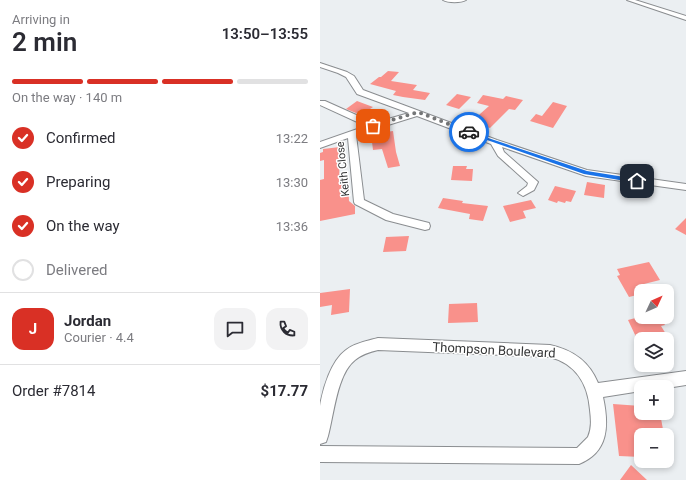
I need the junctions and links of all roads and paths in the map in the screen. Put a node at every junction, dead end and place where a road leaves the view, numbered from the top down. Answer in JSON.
{"nodes":[{"id":1,"x":446,"y":0,"type":"edge"},
{"id":2,"x":463,"y":0,"type":"edge"},
{"id":3,"x":630,"y":0,"type":"edge"},
{"id":4,"x":686,"y":18,"type":"edge"},
{"id":5,"x":320,"y":65,"type":"edge"},
{"id":6,"x":322,"y":103,"type":"dead end"},
{"id":7,"x":418,"y":112,"type":"junction"},
{"id":8,"x":373,"y":126,"type":"junction"},
{"id":9,"x":352,"y":134,"type":"junction"},
{"id":10,"x":494,"y":142,"type":"junction"},
{"id":11,"x":320,"y":145,"type":"edge"},
{"id":12,"x":686,"y":188,"type":"edge"},
{"id":13,"x":523,"y":193,"type":"dead end"},
{"id":14,"x":425,"y":226,"type":"dead end"},
{"id":15,"x":686,"y":378,"type":"edge"},
{"id":16,"x":594,"y":391,"type":"junction"},
{"id":17,"x":320,"y":436,"type":"edge"},
{"id":18,"x":320,"y":454,"type":"edge"}],
"edges":[{"from":1,"to":2,"type":"street"},
{"from":3,"to":4,"type":"street"},
{"from":5,"to":7,"type":"street"},
{"from":6,"to":8,"type":"street"},
{"from":7,"to":8,"type":"street"},
{"from":7,"to":10,"type":"street"},
{"from":8,"to":9,"type":"street"},
{"from":9,"to":11,"type":"street"},
{"from":9,"to":14,"type":"street","name":"Keith Close"},
{"from":10,"to":12,"type":"street"},
{"from":10,"to":13,"type":"street"},
{"from":15,"to":16,"type":"street"},
{"from":16,"to":17,"type":"street","name":"Thompson Boulevard"},
{"from":16,"to":18,"type":"street","name":"Thompson Boulevard"}]}
